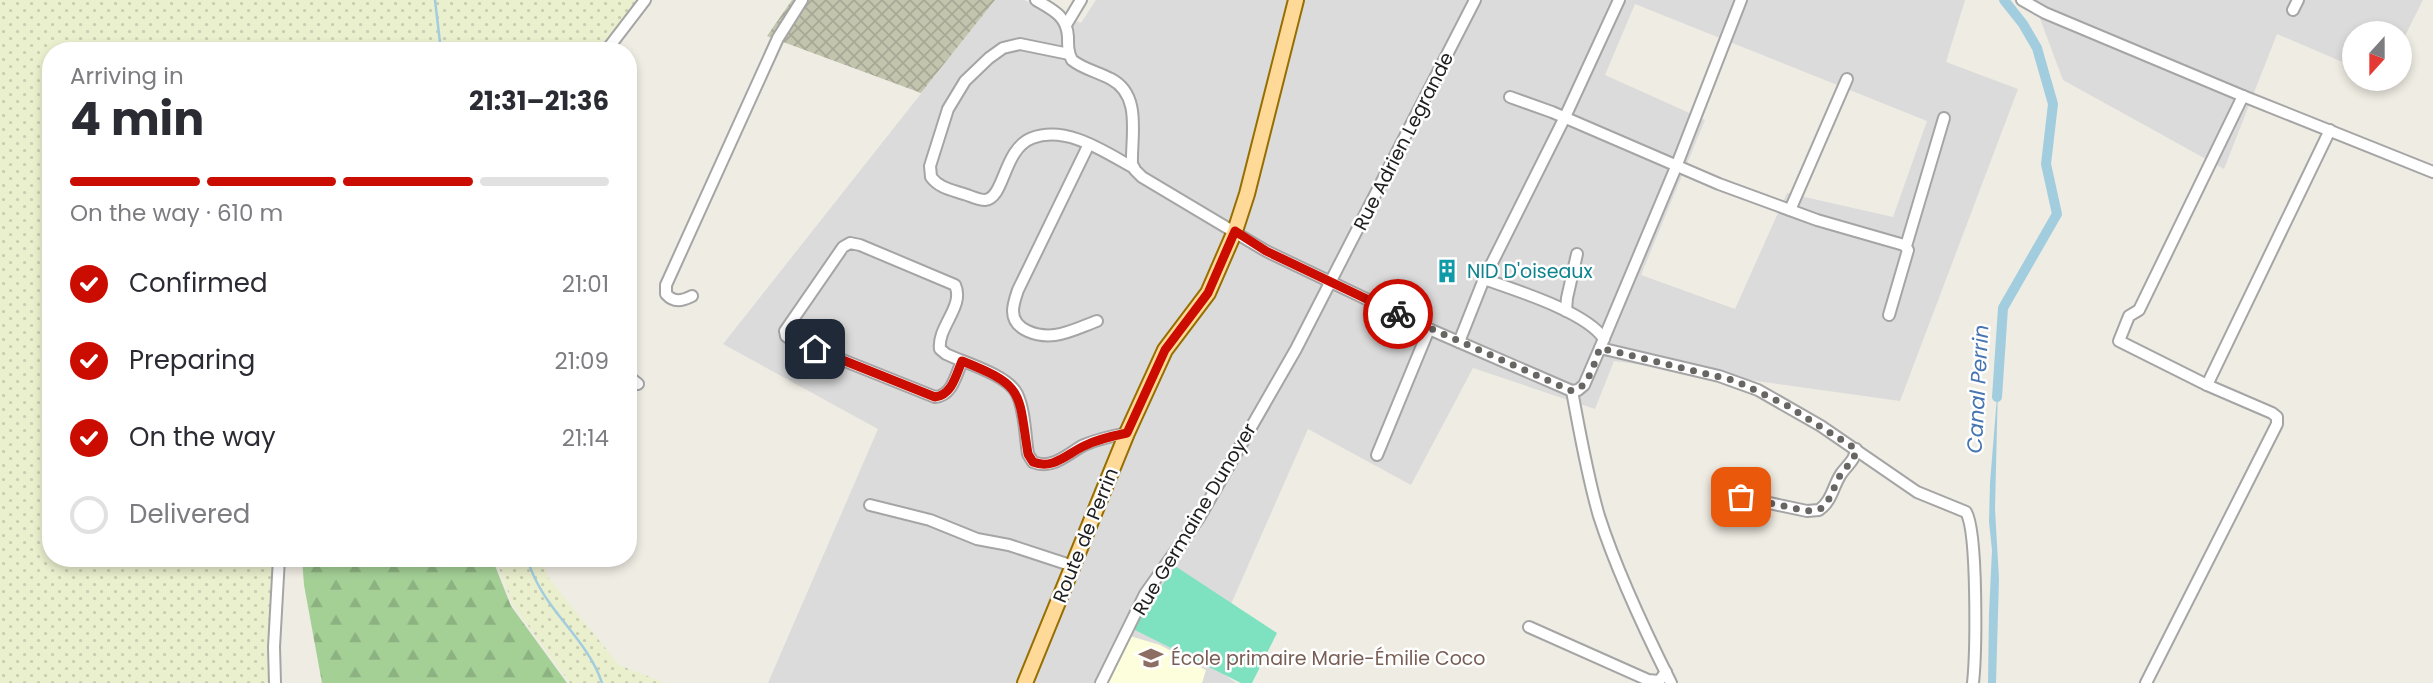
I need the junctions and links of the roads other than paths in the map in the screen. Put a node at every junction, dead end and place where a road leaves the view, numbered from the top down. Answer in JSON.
{"nodes":[{"id":1,"x":645,"y":0,"type":"edge"},
{"id":2,"x":802,"y":0,"type":"edge"},
{"id":3,"x":1036,"y":0,"type":"edge"},
{"id":4,"x":1081,"y":0,"type":"edge"},
{"id":5,"x":1296,"y":0,"type":"edge"},
{"id":6,"x":1475,"y":0,"type":"edge"},
{"id":7,"x":1619,"y":0,"type":"edge"},
{"id":8,"x":1741,"y":0,"type":"edge"},
{"id":9,"x":2022,"y":0,"type":"edge"},
{"id":10,"x":1066,"y":25,"type":"junction"},
{"id":11,"x":613,"y":42,"type":"edge"},
{"id":12,"x":1069,"y":54,"type":"junction"},
{"id":13,"x":1847,"y":79,"type":"dead end"},
{"id":14,"x":2243,"y":96,"type":"junction"},
{"id":15,"x":1510,"y":97,"type":"dead end"},
{"id":16,"x":1565,"y":117,"type":"junction"},
{"id":17,"x":1944,"y":118,"type":"dead end"},
{"id":18,"x":2330,"y":130,"type":"junction"},
{"id":19,"x":1089,"y":144,"type":"junction"},
{"id":20,"x":1676,"y":167,"type":"junction"},
{"id":21,"x":1134,"y":168,"type":"junction"},
{"id":22,"x":2433,"y":172,"type":"edge"},
{"id":23,"x":1790,"y":210,"type":"junction"},
{"id":24,"x":1235,"y":231,"type":"junction"},
{"id":25,"x":1906,"y":246,"type":"junction"},
{"id":26,"x":1577,"y":254,"type":"dead end"},
{"id":27,"x":1484,"y":279,"type":"junction"},
{"id":28,"x":1330,"y":282,"type":"junction"},
{"id":29,"x":692,"y":296,"type":"dead end"},
{"id":30,"x":1566,"y":311,"type":"junction"},
{"id":31,"x":1889,"y":315,"type":"dead end"},
{"id":32,"x":1097,"y":321,"type":"dead end"},
{"id":33,"x":1429,"y":329,"type":"junction"},
{"id":34,"x":1458,"y":342,"type":"junction"},
{"id":35,"x":1602,"y":343,"type":"junction"},
{"id":36,"x":962,"y":361,"type":"junction"},
{"id":37,"x":2207,"y":385,"type":"junction"},
{"id":38,"x":1572,"y":391,"type":"junction"},
{"id":39,"x":1127,"y":433,"type":"junction"},
{"id":40,"x":1856,"y":449,"type":"junction"},
{"id":41,"x":1377,"y":455,"type":"dead end"},
{"id":42,"x":1741,"y":497,"type":"dead end"},
{"id":43,"x":870,"y":505,"type":"dead end"},
{"id":44,"x":1073,"y":566,"type":"junction"},
{"id":45,"x":278,"y":567,"type":"edge"},
{"id":46,"x":1529,"y":627,"type":"dead end"},
{"id":47,"x":1669,"y":678,"type":"edge"},
{"id":48,"x":275,"y":683,"type":"edge"},
{"id":49,"x":1026,"y":683,"type":"edge"},
{"id":50,"x":1101,"y":683,"type":"edge"},
{"id":51,"x":1973,"y":683,"type":"edge"},
{"id":52,"x":2146,"y":683,"type":"edge"}],
"edges":[{"from":1,"to":11,"type":"street"},
{"from":2,"to":29,"type":"street"},
{"from":3,"to":10,"type":"street"},
{"from":4,"to":10,"type":"street"},
{"from":5,"to":24,"type":"main road","name":"Route de Perrin"},
{"from":6,"to":28,"type":"street","name":"Rue Adrien Legrande"},
{"from":7,"to":16,"type":"street"},
{"from":8,"to":20,"type":"street"},
{"from":9,"to":14,"type":"street"},
{"from":10,"to":12,"type":"street"},
{"from":12,"to":19,"type":"street"},
{"from":12,"to":21,"type":"street"},
{"from":13,"to":23,"type":"street"},
{"from":14,"to":18,"type":"street"},
{"from":14,"to":37,"type":"street"},
{"from":15,"to":16,"type":"street"},
{"from":16,"to":20,"type":"street"},
{"from":16,"to":27,"type":"street"},
{"from":17,"to":25,"type":"street"},
{"from":18,"to":22,"type":"street"},
{"from":18,"to":37,"type":"street"},
{"from":19,"to":21,"type":"street"},
{"from":19,"to":32,"type":"street"},
{"from":20,"to":23,"type":"street"},
{"from":20,"to":35,"type":"street"},
{"from":21,"to":24,"type":"street"},
{"from":23,"to":25,"type":"street"},
{"from":24,"to":28,"type":"street"},
{"from":24,"to":39,"type":"main road","name":"Route de Perrin"},
{"from":25,"to":31,"type":"street"},
{"from":26,"to":30,"type":"street"},
{"from":27,"to":30,"type":"street"},
{"from":27,"to":34,"type":"street"},
{"from":28,"to":33,"type":"street"},
{"from":28,"to":50,"type":"street","name":"Rue Germaine Dunoyer"},
{"from":30,"to":35,"type":"street"},
{"from":33,"to":34,"type":"street"},
{"from":33,"to":41,"type":"street"},
{"from":34,"to":38,"type":"street"},
{"from":35,"to":38,"type":"street"},
{"from":35,"to":40,"type":"street"},
{"from":36,"to":36,"type":"street"},
{"from":36,"to":39,"type":"street"},
{"from":37,"to":52,"type":"street"},
{"from":38,"to":47,"type":"street"},
{"from":39,"to":44,"type":"main road","name":"Route de Perrin"},
{"from":40,"to":42,"type":"street"},
{"from":40,"to":51,"type":"street"},
{"from":43,"to":44,"type":"street"},
{"from":44,"to":49,"type":"main road","name":"Route de Perrin"},
{"from":45,"to":48,"type":"street"},
{"from":46,"to":47,"type":"street"}]}
